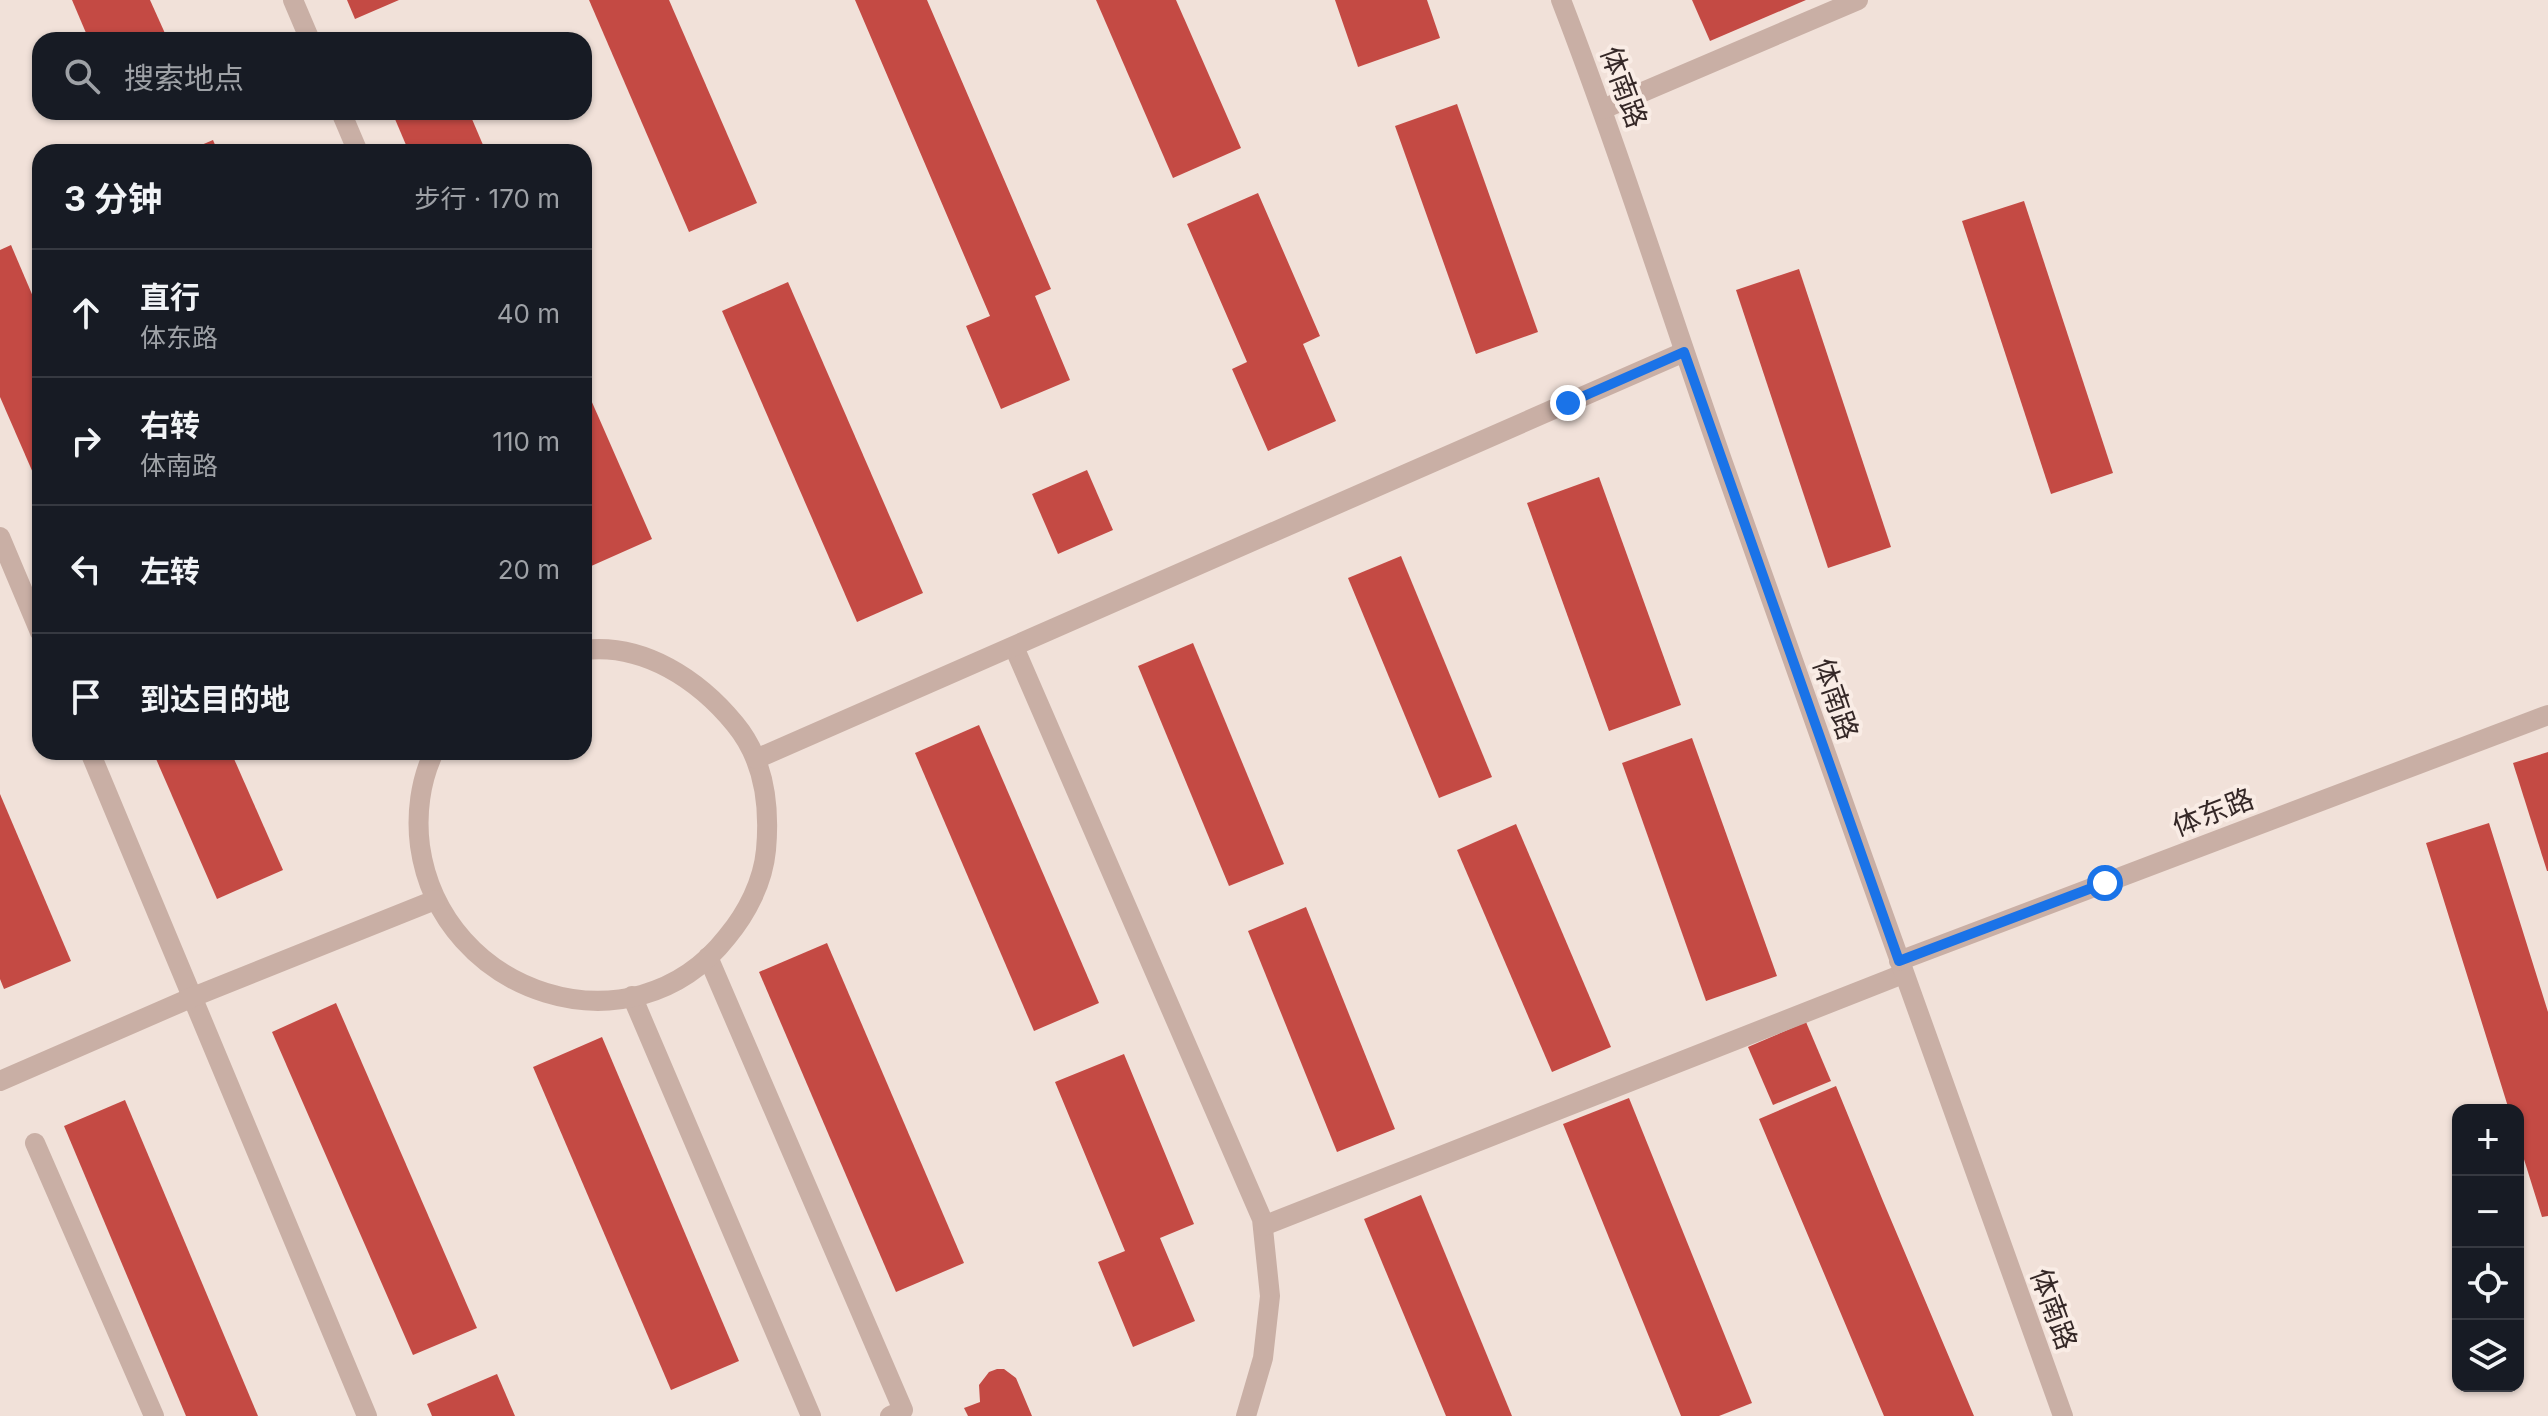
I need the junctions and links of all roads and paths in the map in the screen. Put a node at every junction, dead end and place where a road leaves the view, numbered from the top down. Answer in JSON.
{"nodes":[{"id":1,"x":293,"y":0,"type":"edge"},
{"id":2,"x":1561,"y":0,"type":"edge"},
{"id":3,"x":1858,"y":0,"type":"edge"},
{"id":4,"x":307,"y":32,"type":"edge"},
{"id":5,"x":1603,"y":109,"type":"junction"},
{"id":6,"x":344,"y":120,"type":"edge"},
{"id":7,"x":355,"y":144,"type":"edge"},
{"id":8,"x":1684,"y":352,"type":"junction"},
{"id":9,"x":0,"y":537,"type":"edge"},
{"id":10,"x":32,"y":613,"type":"edge"},
{"id":11,"x":1014,"y":647,"type":"junction"},
{"id":12,"x":592,"y":650,"type":"edge"},
{"id":13,"x":2548,"y":715,"type":"edge"},
{"id":14,"x":756,"y":759,"type":"junction"},
{"id":15,"x":93,"y":760,"type":"edge"},
{"id":16,"x":432,"y":760,"type":"edge"},
{"id":17,"x":435,"y":900,"type":"junction"},
{"id":18,"x":708,"y":957,"type":"junction"},
{"id":19,"x":1901,"y":967,"type":"junction"},
{"id":20,"x":632,"y":996,"type":"junction"},
{"id":21,"x":193,"y":997,"type":"junction"},
{"id":22,"x":0,"y":1081,"type":"edge"},
{"id":23,"x":35,"y":1143,"type":"dead end"},
{"id":24,"x":1263,"y":1226,"type":"junction"},
{"id":25,"x":154,"y":1416,"type":"edge"},
{"id":26,"x":367,"y":1416,"type":"edge"},
{"id":27,"x":811,"y":1416,"type":"edge"},
{"id":28,"x":890,"y":1416,"type":"edge"},
{"id":29,"x":1246,"y":1416,"type":"edge"},
{"id":30,"x":2063,"y":1416,"type":"edge"}],
"edges":[{"from":1,"to":4,"type":"street"},
{"from":2,"to":5,"type":"street","name":"体南路"},
{"from":3,"to":5,"type":"street"},
{"from":5,"to":8,"type":"street","name":"体南路"},
{"from":6,"to":7,"type":"street"},
{"from":8,"to":11,"type":"street"},
{"from":8,"to":19,"type":"street","name":"体南路"},
{"from":9,"to":10,"type":"street"},
{"from":11,"to":14,"type":"street"},
{"from":11,"to":24,"type":"street"},
{"from":12,"to":14,"type":"street"},
{"from":13,"to":19,"type":"street","name":"体东路"},
{"from":14,"to":18,"type":"street"},
{"from":15,"to":21,"type":"street"},
{"from":16,"to":17,"type":"street"},
{"from":17,"to":20,"type":"street"},
{"from":17,"to":21,"type":"street"},
{"from":18,"to":20,"type":"street"},
{"from":18,"to":28,"type":"street"},
{"from":19,"to":24,"type":"street","name":"体东路"},
{"from":19,"to":30,"type":"street","name":"体南路"},
{"from":20,"to":27,"type":"street"},
{"from":21,"to":22,"type":"street"},
{"from":21,"to":26,"type":"street"},
{"from":23,"to":25,"type":"street"},
{"from":24,"to":29,"type":"street"}]}
